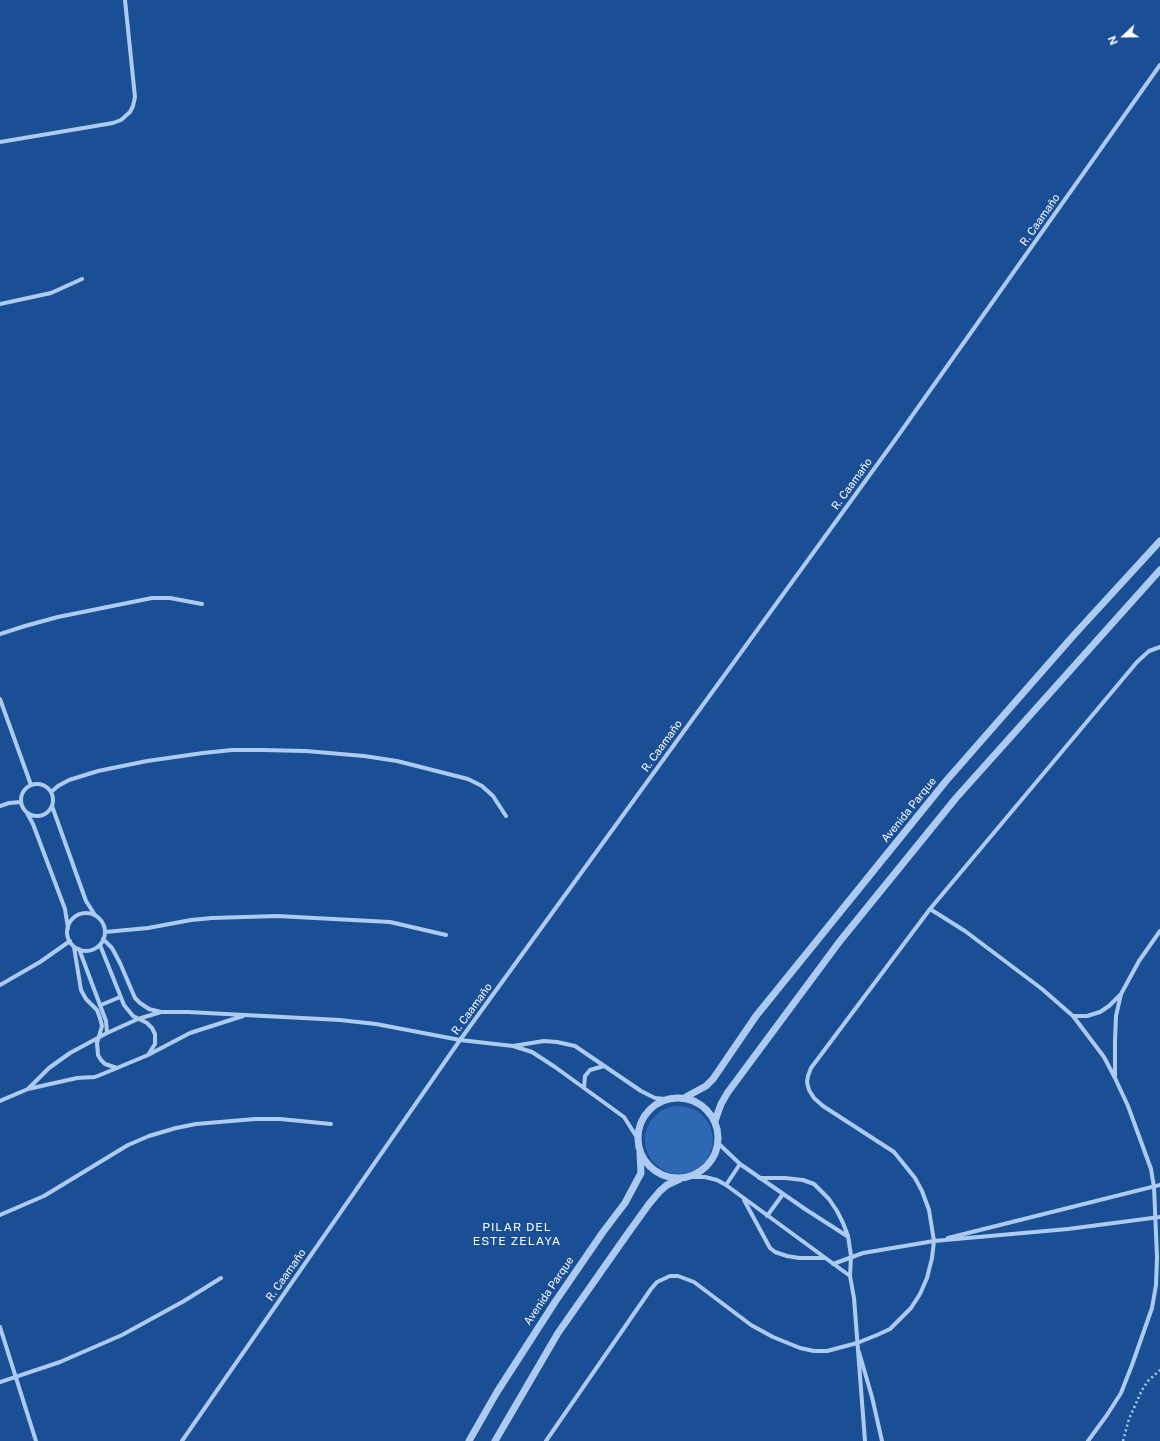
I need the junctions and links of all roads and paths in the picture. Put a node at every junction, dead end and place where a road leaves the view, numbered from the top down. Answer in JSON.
{"nodes":[{"id":1,"x":126,"y":0,"type":"edge"},
{"id":2,"x":1160,"y":64,"type":"edge"},
{"id":3,"x":0,"y":142,"type":"edge"},
{"id":4,"x":82,"y":279,"type":"dead end"},
{"id":5,"x":0,"y":304,"type":"edge"},
{"id":6,"x":1160,"y":541,"type":"edge"},
{"id":7,"x":1160,"y":570,"type":"edge"},
{"id":8,"x":202,"y":604,"type":"dead end"},
{"id":9,"x":0,"y":634,"type":"edge"},
{"id":10,"x":1160,"y":647,"type":"edge"},
{"id":11,"x":0,"y":699,"type":"edge"},
{"id":12,"x":32,"y":785,"type":"junction"},
{"id":13,"x":51,"y":792,"type":"junction"},
{"id":14,"x":21,"y":802,"type":"junction"},
{"id":15,"x":0,"y":806,"type":"edge"},
{"id":16,"x":52,"y":806,"type":"junction"},
{"id":17,"x":27,"y":813,"type":"junction"},
{"id":18,"x":506,"y":816,"type":"dead end"},
{"id":19,"x":930,"y":909,"type":"junction"},
{"id":20,"x":95,"y":915,"type":"junction"},
{"id":21,"x":68,"y":928,"type":"junction"},
{"id":22,"x":1160,"y":931,"type":"edge"},
{"id":23,"x":105,"y":932,"type":"junction"},
{"id":24,"x":446,"y":935,"type":"dead end"},
{"id":25,"x":103,"y":939,"type":"junction"},
{"id":26,"x":70,"y":941,"type":"junction"},
{"id":27,"x":100,"y":945,"type":"junction"},
{"id":28,"x":74,"y":946,"type":"junction"},
{"id":29,"x":79,"y":949,"type":"junction"},
{"id":30,"x":0,"y":985,"type":"edge"},
{"id":31,"x":1121,"y":994,"type":"junction"},
{"id":32,"x":120,"y":997,"type":"junction"},
{"id":33,"x":100,"y":1005,"type":"junction"},
{"id":34,"x":161,"y":1012,"type":"junction"},
{"id":35,"x":246,"y":1015,"type":"junction"},
{"id":36,"x":1073,"y":1016,"type":"junction"},
{"id":37,"x":138,"y":1020,"type":"junction"},
{"id":38,"x":107,"y":1033,"type":"junction"},
{"id":39,"x":99,"y":1037,"type":"junction"},
{"id":40,"x":460,"y":1040,"type":"junction"},
{"id":41,"x":513,"y":1046,"type":"junction"},
{"id":42,"x":148,"y":1055,"type":"junction"},
{"id":43,"x":604,"y":1066,"type":"junction"},
{"id":44,"x":118,"y":1068,"type":"junction"},
{"id":45,"x":1116,"y":1078,"type":"junction"},
{"id":46,"x":584,"y":1088,"type":"junction"},
{"id":47,"x":28,"y":1089,"type":"junction"},
{"id":48,"x":684,"y":1098,"type":"junction"},
{"id":49,"x":666,"y":1099,"type":"junction"},
{"id":50,"x":0,"y":1101,"type":"edge"},
{"id":51,"x":715,"y":1121,"type":"junction"},
{"id":52,"x":331,"y":1124,"type":"dead end"},
{"id":53,"x":638,"y":1139,"type":"junction"},
{"id":54,"x":718,"y":1144,"type":"junction"},
{"id":55,"x":640,"y":1153,"type":"junction"},
{"id":56,"x":740,"y":1164,"type":"junction"},
{"id":57,"x":691,"y":1177,"type":"junction"},
{"id":58,"x":759,"y":1178,"type":"junction"},
{"id":59,"x":680,"y":1179,"type":"junction"},
{"id":60,"x":726,"y":1185,"type":"junction"},
{"id":61,"x":1160,"y":1185,"type":"edge"},
{"id":62,"x":1154,"y":1187,"type":"junction"},
{"id":63,"x":783,"y":1194,"type":"junction"},
{"id":64,"x":744,"y":1198,"type":"junction"},
{"id":65,"x":0,"y":1215,"type":"edge"},
{"id":66,"x":767,"y":1216,"type":"junction"},
{"id":67,"x":1158,"y":1218,"type":"edge"},
{"id":68,"x":848,"y":1236,"type":"junction"},
{"id":69,"x":934,"y":1241,"type":"junction"},
{"id":70,"x":851,"y":1256,"type":"junction"},
{"id":71,"x":824,"y":1258,"type":"junction"},
{"id":72,"x":833,"y":1264,"type":"junction"},
{"id":73,"x":850,"y":1276,"type":"junction"},
{"id":74,"x":221,"y":1278,"type":"dead end"},
{"id":75,"x":0,"y":1327,"type":"edge"},
{"id":76,"x":857,"y":1343,"type":"junction"},
{"id":77,"x":1160,"y":1370,"type":"edge"},
{"id":78,"x":16,"y":1377,"type":"junction"},
{"id":79,"x":0,"y":1382,"type":"edge"},
{"id":80,"x":36,"y":1441,"type":"edge"},
{"id":81,"x":182,"y":1441,"type":"edge"},
{"id":82,"x":469,"y":1441,"type":"edge"},
{"id":83,"x":495,"y":1441,"type":"edge"},
{"id":84,"x":546,"y":1441,"type":"edge"},
{"id":85,"x":865,"y":1441,"type":"edge"},
{"id":86,"x":882,"y":1441,"type":"edge"},
{"id":87,"x":1088,"y":1441,"type":"edge"},
{"id":88,"x":1123,"y":1441,"type":"edge"}],
"edges":[{"from":1,"to":3,"type":"street"},
{"from":2,"to":40,"type":"street","name":"R. Caamaño"},
{"from":4,"to":5,"type":"street"},
{"from":6,"to":48,"type":"street","name":"Avenida Parque"},
{"from":7,"to":51,"type":"street"},
{"from":8,"to":9,"type":"street"},
{"from":10,"to":19,"type":"street"},
{"from":11,"to":12,"type":"street"},
{"from":12,"to":13,"type":"street"},
{"from":12,"to":14,"type":"street"},
{"from":13,"to":16,"type":"street"},
{"from":13,"to":18,"type":"street"},
{"from":14,"to":15,"type":"street"},
{"from":14,"to":17,"type":"street"},
{"from":16,"to":17,"type":"street"},
{"from":16,"to":20,"type":"street"},
{"from":17,"to":21,"type":"street"},
{"from":19,"to":36,"type":"street"},
{"from":19,"to":69,"type":"street"},
{"from":20,"to":21,"type":"street"},
{"from":20,"to":23,"type":"street"},
{"from":21,"to":26,"type":"street"},
{"from":22,"to":31,"type":"street"},
{"from":23,"to":24,"type":"street"},
{"from":23,"to":25,"type":"street"},
{"from":25,"to":27,"type":"street"},
{"from":25,"to":34,"type":"street"},
{"from":26,"to":28,"type":"street"},
{"from":26,"to":30,"type":"street"},
{"from":27,"to":29,"type":"street"},
{"from":27,"to":32,"type":"street"},
{"from":28,"to":29,"type":"street"},
{"from":28,"to":39,"type":"street"},
{"from":29,"to":33,"type":"street"},
{"from":31,"to":36,"type":"street"},
{"from":31,"to":45,"type":"street"},
{"from":32,"to":33,"type":"street"},
{"from":32,"to":37,"type":"street"},
{"from":33,"to":38,"type":"street"},
{"from":34,"to":35,"type":"street"},
{"from":34,"to":37,"type":"street"},
{"from":35,"to":40,"type":"street"},
{"from":35,"to":42,"type":"street"},
{"from":36,"to":45,"type":"street"},
{"from":37,"to":38,"type":"street"},
{"from":37,"to":42,"type":"street"},
{"from":38,"to":39,"type":"street"},
{"from":39,"to":44,"type":"street"},
{"from":39,"to":47,"type":"street"},
{"from":40,"to":41,"type":"street"},
{"from":40,"to":81,"type":"street","name":"R. Caamaño"},
{"from":41,"to":43,"type":"street"},
{"from":41,"to":46,"type":"street"},
{"from":42,"to":44,"type":"street"},
{"from":43,"to":46,"type":"street"},
{"from":43,"to":49,"type":"street"},
{"from":44,"to":47,"type":"street"},
{"from":45,"to":62,"type":"street"},
{"from":46,"to":53,"type":"street"},
{"from":47,"to":50,"type":"street"},
{"from":48,"to":49,"type":"street"},
{"from":48,"to":51,"type":"street"},
{"from":49,"to":53,"type":"street"},
{"from":51,"to":54,"type":"street"},
{"from":52,"to":65,"type":"street"},
{"from":53,"to":55,"type":"street"},
{"from":54,"to":56,"type":"street"},
{"from":54,"to":57,"type":"street"},
{"from":55,"to":59,"type":"street"},
{"from":55,"to":82,"type":"street","name":"Avenida Parque"},
{"from":56,"to":58,"type":"street"},
{"from":56,"to":60,"type":"street"},
{"from":57,"to":59,"type":"street"},
{"from":57,"to":60,"type":"street"},
{"from":58,"to":63,"type":"street"},
{"from":58,"to":68,"type":"street"},
{"from":59,"to":83,"type":"street"},
{"from":60,"to":64,"type":"street"},
{"from":61,"to":62,"type":"street"},
{"from":62,"to":67,"type":"street"},
{"from":62,"to":69,"type":"street"},
{"from":63,"to":66,"type":"street"},
{"from":63,"to":68,"type":"street"},
{"from":64,"to":66,"type":"street"},
{"from":64,"to":71,"type":"street"},
{"from":66,"to":71,"type":"street"},
{"from":67,"to":69,"type":"street"},
{"from":67,"to":87,"type":"street"},
{"from":68,"to":70,"type":"street"},
{"from":69,"to":70,"type":"street"},
{"from":69,"to":76,"type":"street"},
{"from":70,"to":72,"type":"street"},
{"from":70,"to":73,"type":"street"},
{"from":71,"to":72,"type":"street"},
{"from":72,"to":73,"type":"street"},
{"from":73,"to":76,"type":"street"},
{"from":74,"to":78,"type":"street"},
{"from":75,"to":78,"type":"street"},
{"from":76,"to":84,"type":"street"},
{"from":76,"to":85,"type":"street"},
{"from":76,"to":86,"type":"street"},
{"from":77,"to":88,"type":"path"},
{"from":78,"to":79,"type":"street"},
{"from":78,"to":80,"type":"street"}]}
